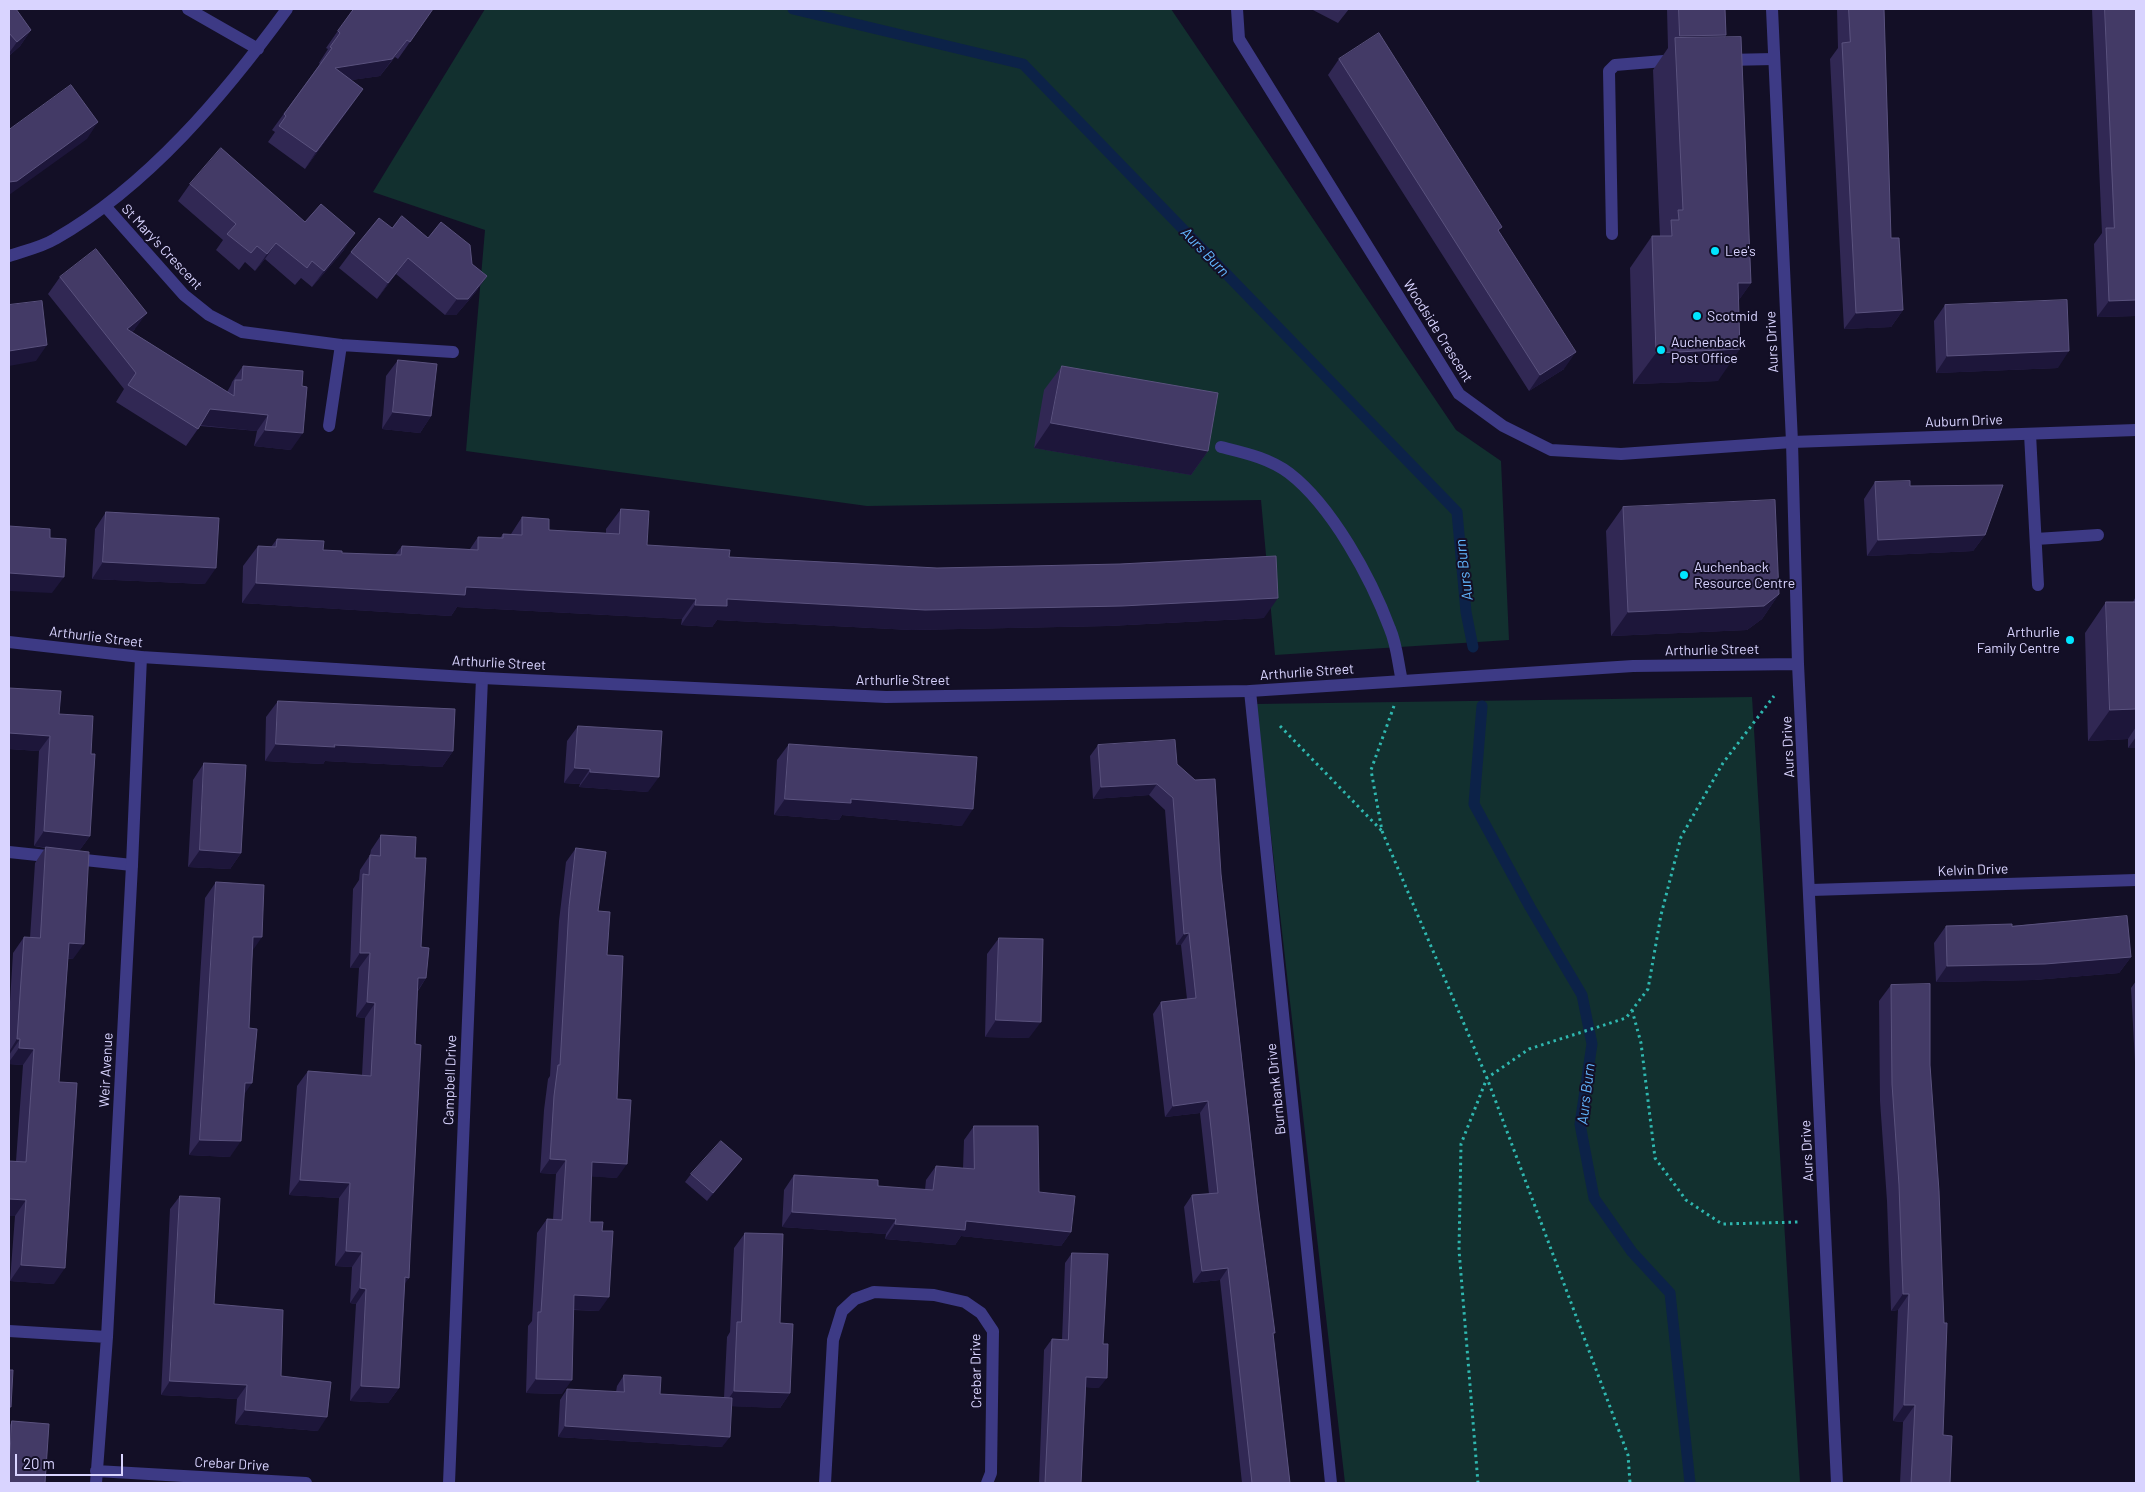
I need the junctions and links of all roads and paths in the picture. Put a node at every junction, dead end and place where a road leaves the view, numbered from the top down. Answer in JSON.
{"nodes":[{"id":1,"x":188,"y":9,"type":"edge"},
{"id":2,"x":287,"y":9,"type":"edge"},
{"id":3,"x":1237,"y":9,"type":"edge"},
{"id":4,"x":1772,"y":9,"type":"edge"},
{"id":5,"x":258,"y":49,"type":"junction"},
{"id":6,"x":1774,"y":59,"type":"junction"},
{"id":7,"x":1689,"y":60,"type":"edge"},
{"id":8,"x":1708,"y":60,"type":"edge"},
{"id":9,"x":104,"y":206,"type":"junction"},
{"id":10,"x":1612,"y":234,"type":"dead end"},
{"id":11,"x":9,"y":256,"type":"edge"},
{"id":12,"x":341,"y":345,"type":"junction"},
{"id":13,"x":453,"y":352,"type":"dead end"},
{"id":14,"x":329,"y":426,"type":"dead end"},
{"id":15,"x":2136,"y":430,"type":"edge"},
{"id":16,"x":2030,"y":434,"type":"junction"},
{"id":17,"x":1792,"y":442,"type":"junction"},
{"id":18,"x":1221,"y":447,"type":"dead end"},
{"id":19,"x":2098,"y":535,"type":"dead end"},
{"id":20,"x":2036,"y":539,"type":"junction"},
{"id":21,"x":2038,"y":585,"type":"dead end"},
{"id":22,"x":9,"y":642,"type":"edge"},
{"id":23,"x":141,"y":657,"type":"junction"},
{"id":24,"x":1798,"y":664,"type":"junction"},
{"id":25,"x":482,"y":678,"type":"junction"},
{"id":26,"x":1402,"y":681,"type":"junction"},
{"id":27,"x":1250,"y":691,"type":"junction"},
{"id":28,"x":1382,"y":831,"type":"junction"},
{"id":29,"x":9,"y":852,"type":"edge"},
{"id":30,"x":132,"y":865,"type":"junction"},
{"id":31,"x":2136,"y":880,"type":"edge"},
{"id":32,"x":1810,"y":890,"type":"junction"},
{"id":33,"x":1632,"y":1010,"type":"junction"},
{"id":34,"x":1487,"y":1078,"type":"junction"},
{"id":35,"x":1825,"y":1221,"type":"junction"},
{"id":36,"x":9,"y":1331,"type":"edge"},
{"id":37,"x":107,"y":1337,"type":"junction"},
{"id":38,"x":96,"y":1477,"type":"edge"},
{"id":39,"x":306,"y":1483,"type":"edge"},
{"id":40,"x":449,"y":1483,"type":"edge"},
{"id":41,"x":825,"y":1483,"type":"edge"},
{"id":42,"x":987,"y":1483,"type":"edge"},
{"id":43,"x":1331,"y":1483,"type":"edge"},
{"id":44,"x":1478,"y":1483,"type":"edge"},
{"id":45,"x":1630,"y":1483,"type":"edge"},
{"id":46,"x":1836,"y":1483,"type":"edge"}],
"edges":[{"from":1,"to":5,"type":"street"},
{"from":2,"to":5,"type":"street","name":"St Mary's Crescent"},
{"from":3,"to":17,"type":"street","name":"Woodside Crescent"},
{"from":4,"to":6,"type":"street","name":"Aurs Drive"},
{"from":5,"to":9,"type":"street","name":"St Mary's Crescent"},
{"from":6,"to":8,"type":"street"},
{"from":6,"to":17,"type":"street","name":"Aurs Drive"},
{"from":7,"to":10,"type":"street"},
{"from":9,"to":11,"type":"street","name":"St Mary's Crescent"},
{"from":9,"to":12,"type":"street","name":"St Mary's Crescent"},
{"from":12,"to":13,"type":"street","name":"St Mary's Crescent"},
{"from":12,"to":14,"type":"street"},
{"from":15,"to":16,"type":"street","name":"Auburn Drive"},
{"from":16,"to":17,"type":"street","name":"Auburn Drive"},
{"from":16,"to":20,"type":"street"},
{"from":17,"to":24,"type":"street","name":"Aurs Drive"},
{"from":18,"to":26,"type":"street"},
{"from":19,"to":20,"type":"street"},
{"from":20,"to":21,"type":"street"},
{"from":22,"to":23,"type":"street","name":"Arthurlie Street"},
{"from":23,"to":25,"type":"street","name":"Arthurlie Street"},
{"from":23,"to":30,"type":"street","name":"Weir Avenue"},
{"from":24,"to":26,"type":"street","name":"Arthurlie Street"},
{"from":24,"to":32,"type":"street","name":"Aurs Drive"},
{"from":24,"to":33,"type":"path"},
{"from":25,"to":27,"type":"street","name":"Arthurlie Street"},
{"from":25,"to":40,"type":"street","name":"Campbell Drive"},
{"from":26,"to":27,"type":"street","name":"Arthurlie Street"},
{"from":26,"to":28,"type":"path"},
{"from":27,"to":28,"type":"path"},
{"from":27,"to":43,"type":"street","name":"Burnbank Drive"},
{"from":28,"to":34,"type":"path"},
{"from":29,"to":30,"type":"street"},
{"from":30,"to":37,"type":"street","name":"Weir Avenue"},
{"from":31,"to":32,"type":"street","name":"Kelvin Drive"},
{"from":32,"to":35,"type":"street","name":"Aurs Drive"},
{"from":33,"to":34,"type":"path"},
{"from":33,"to":35,"type":"path"},
{"from":34,"to":44,"type":"path"},
{"from":34,"to":45,"type":"path"},
{"from":35,"to":46,"type":"street","name":"Aurs Drive"},
{"from":36,"to":37,"type":"street"},
{"from":37,"to":38,"type":"street","name":"Weir Avenue"},
{"from":38,"to":39,"type":"street","name":"Crebar Drive"},
{"from":41,"to":42,"type":"street","name":"Crebar Drive"}]}
